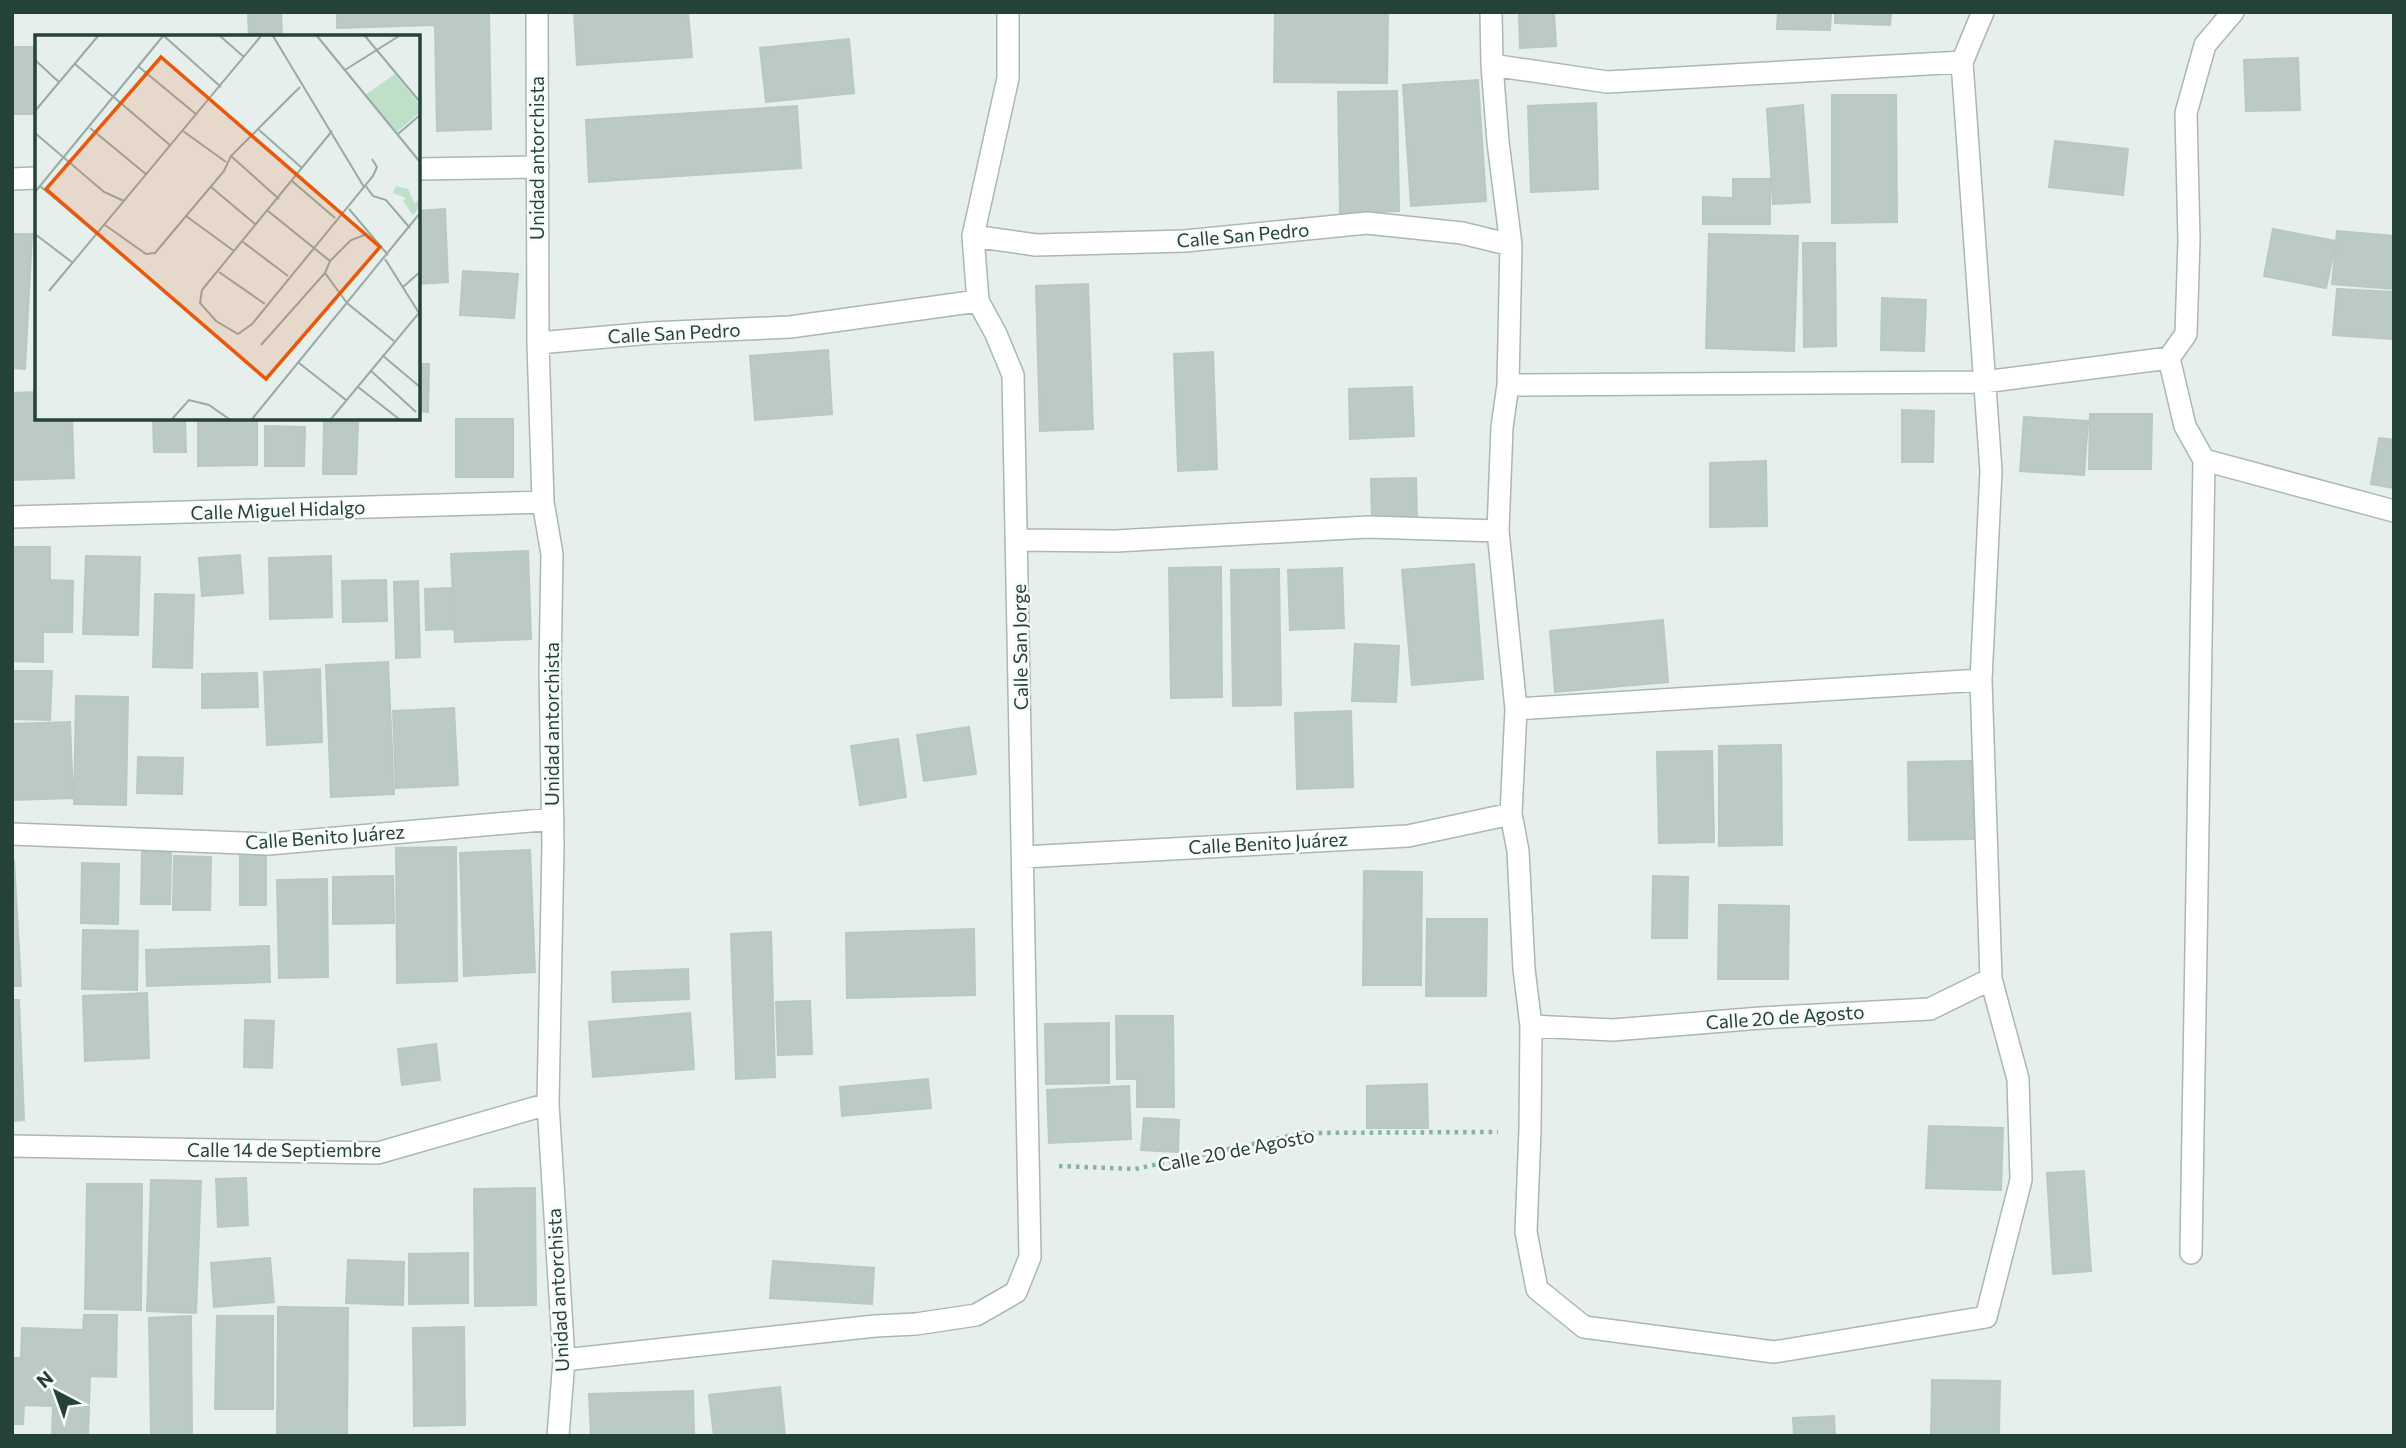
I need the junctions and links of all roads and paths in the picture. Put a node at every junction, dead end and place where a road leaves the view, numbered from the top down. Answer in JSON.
{"nodes":[{"id":1,"x":537,"y":12,"type":"edge"},
{"id":2,"x":1007,"y":12,"type":"edge"},
{"id":3,"x":1491,"y":12,"type":"edge"},
{"id":4,"x":1983,"y":12,"type":"edge"},
{"id":5,"x":2234,"y":12,"type":"edge"},
{"id":6,"x":1962,"y":62,"type":"junction"},
{"id":7,"x":1492,"y":65,"type":"junction"},
{"id":8,"x":538,"y":167,"type":"junction"},
{"id":9,"x":420,"y":169,"type":"edge"},
{"id":10,"x":35,"y":178,"type":"edge"},
{"id":11,"x":12,"y":179,"type":"edge"},
{"id":12,"x":974,"y":236,"type":"junction"},
{"id":13,"x":1511,"y":245,"type":"junction"},
{"id":14,"x":978,"y":301,"type":"junction"},
{"id":15,"x":538,"y":343,"type":"junction"},
{"id":16,"x":2169,"y":358,"type":"junction"},
{"id":17,"x":1983,"y":382,"type":"junction"},
{"id":18,"x":1508,"y":385,"type":"junction"},
{"id":19,"x":2204,"y":460,"type":"junction"},
{"id":20,"x":543,"y":502,"type":"junction"},
{"id":21,"x":2394,"y":511,"type":"edge"},
{"id":22,"x":12,"y":517,"type":"edge"},
{"id":23,"x":1497,"y":531,"type":"junction"},
{"id":24,"x":1018,"y":540,"type":"junction"},
{"id":25,"x":1982,"y":680,"type":"junction"},
{"id":26,"x":1516,"y":709,"type":"junction"},
{"id":27,"x":1511,"y":814,"type":"junction"},
{"id":28,"x":553,"y":819,"type":"junction"},
{"id":29,"x":12,"y":834,"type":"edge"},
{"id":30,"x":1024,"y":857,"type":"junction"},
{"id":31,"x":1991,"y":979,"type":"junction"},
{"id":32,"x":1531,"y":1026,"type":"junction"},
{"id":33,"x":548,"y":1104,"type":"junction"},
{"id":34,"x":1530,"y":1130,"type":"junction"},
{"id":35,"x":12,"y":1146,"type":"edge"},
{"id":36,"x":1026,"y":1165,"type":"junction"},
{"id":37,"x":2191,"y":1253,"type":"dead end"},
{"id":38,"x":564,"y":1360,"type":"junction"},
{"id":39,"x":558,"y":1436,"type":"edge"}],
"edges":[{"from":1,"to":8,"type":"street","name":"Unidad antorchista"},
{"from":2,"to":12,"type":"street","name":"Calle San Jorge"},
{"from":3,"to":7,"type":"street"},
{"from":4,"to":6,"type":"street"},
{"from":5,"to":16,"type":"street"},
{"from":6,"to":7,"type":"street"},
{"from":6,"to":17,"type":"street"},
{"from":7,"to":13,"type":"street"},
{"from":8,"to":9,"type":"street"},
{"from":8,"to":15,"type":"street","name":"Unidad antorchista"},
{"from":10,"to":11,"type":"street"},
{"from":12,"to":13,"type":"street","name":"Calle San Pedro"},
{"from":12,"to":14,"type":"street","name":"Calle San Jorge"},
{"from":13,"to":18,"type":"street"},
{"from":14,"to":15,"type":"street","name":"Calle San Pedro"},
{"from":14,"to":24,"type":"street","name":"Calle San Jorge"},
{"from":15,"to":20,"type":"street","name":"Unidad antorchista"},
{"from":16,"to":17,"type":"street"},
{"from":16,"to":19,"type":"street"},
{"from":17,"to":18,"type":"street"},
{"from":17,"to":25,"type":"street"},
{"from":18,"to":23,"type":"street"},
{"from":19,"to":21,"type":"street"},
{"from":19,"to":37,"type":"street"},
{"from":20,"to":22,"type":"street","name":"Calle Miguel Hidalgo"},
{"from":20,"to":28,"type":"street","name":"Unidad antorchista"},
{"from":23,"to":24,"type":"street"},
{"from":23,"to":26,"type":"street"},
{"from":24,"to":30,"type":"street","name":"Calle San Jorge"},
{"from":25,"to":26,"type":"street"},
{"from":25,"to":31,"type":"street"},
{"from":26,"to":27,"type":"street"},
{"from":27,"to":30,"type":"street","name":"Calle Benito Juárez"},
{"from":27,"to":32,"type":"street"},
{"from":28,"to":29,"type":"street","name":"Calle Benito Juárez"},
{"from":28,"to":33,"type":"street","name":"Unidad antorchista"},
{"from":30,"to":36,"type":"street","name":"Calle San Jorge"},
{"from":31,"to":32,"type":"street","name":"Calle 20 de Agosto"},
{"from":31,"to":34,"type":"street"},
{"from":32,"to":34,"type":"street"},
{"from":33,"to":35,"type":"street","name":"Calle 14 de Septiembre"},
{"from":33,"to":38,"type":"street","name":"Unidad antorchista"},
{"from":34,"to":36,"type":"path","name":"Calle 20 de Agosto"},
{"from":36,"to":38,"type":"street","name":"Calle San Jorge"},
{"from":38,"to":39,"type":"street","name":"Unidad antorchista"}]}
